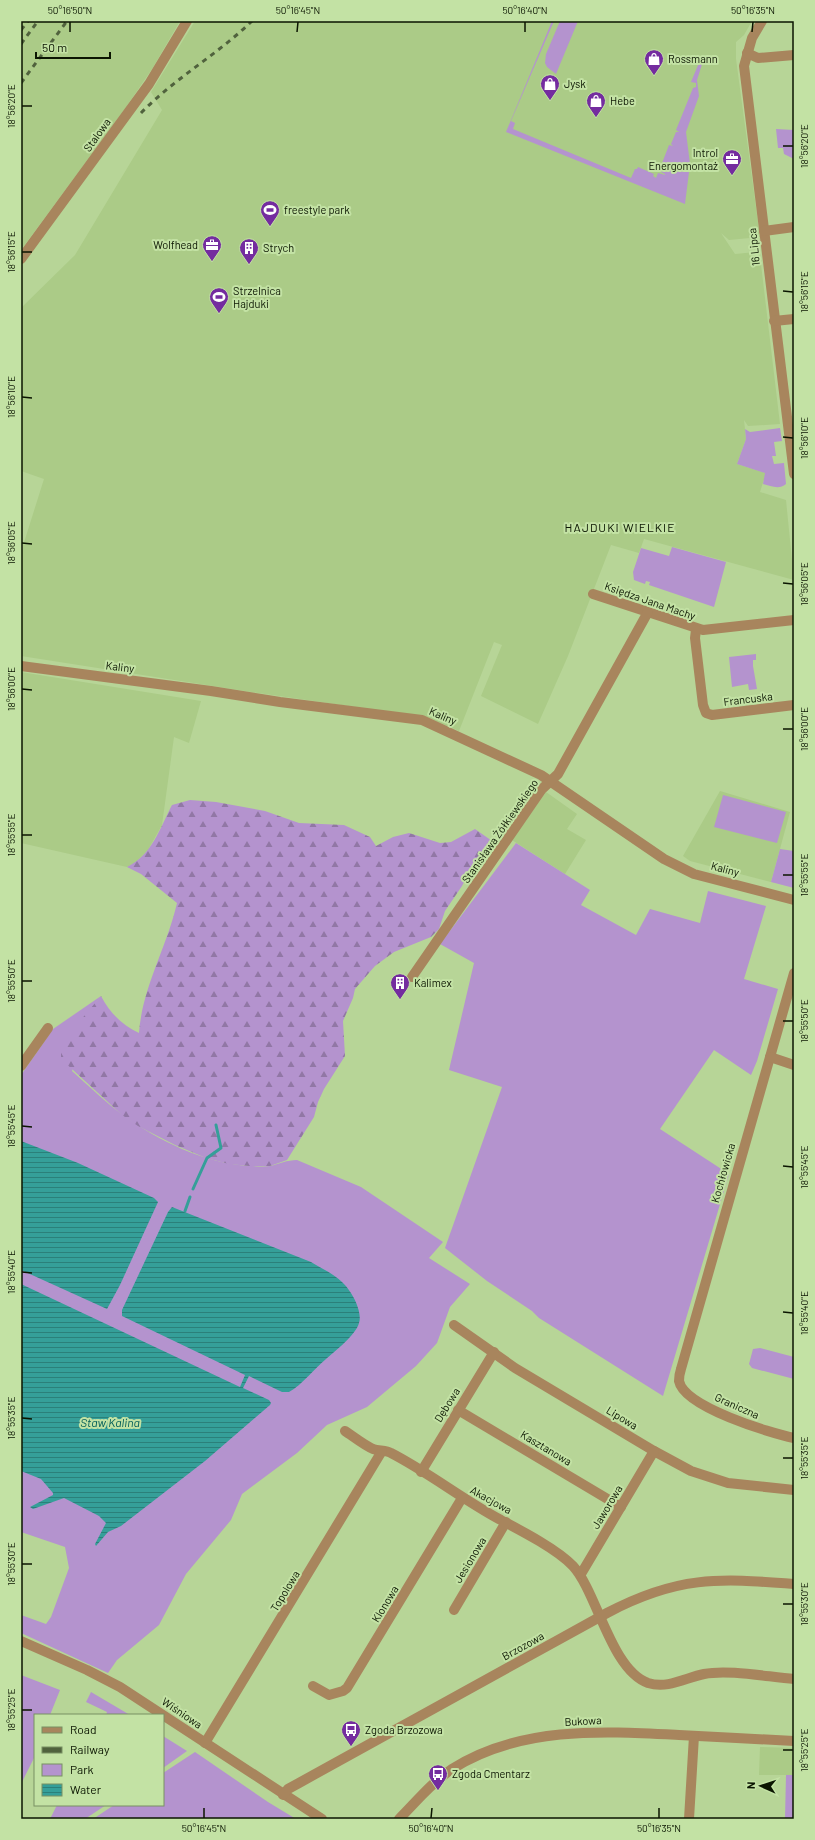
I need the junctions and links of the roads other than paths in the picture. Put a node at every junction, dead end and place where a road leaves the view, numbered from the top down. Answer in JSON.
{"nodes":[{"id":1,"x":187,"y":21,"type":"edge"},
{"id":2,"x":762,"y":21,"type":"edge"},
{"id":3,"x":748,"y":53,"type":"junction"},
{"id":4,"x":794,"y":55,"type":"edge"},
{"id":5,"x":794,"y":227,"type":"edge"},
{"id":6,"x":764,"y":231,"type":"junction"},
{"id":7,"x":21,"y":259,"type":"edge"},
{"id":8,"x":794,"y":319,"type":"edge"},
{"id":9,"x":774,"y":321,"type":"junction"},
{"id":10,"x":790,"y":409,"type":"edge"},
{"id":11,"x":794,"y":474,"type":"edge"},
{"id":12,"x":593,"y":594,"type":"dead end"},
{"id":13,"x":648,"y":612,"type":"junction"},
{"id":14,"x":794,"y":620,"type":"edge"},
{"id":15,"x":696,"y":630,"type":"junction"},
{"id":16,"x":21,"y":666,"type":"edge"},
{"id":17,"x":794,"y":705,"type":"edge"},
{"id":18,"x":550,"y":781,"type":"junction"},
{"id":19,"x":794,"y":900,"type":"edge"},
{"id":20,"x":794,"y":973,"type":"edge"},
{"id":21,"x":412,"y":977,"type":"dead end"},
{"id":22,"x":48,"y":1028,"type":"dead end"},
{"id":23,"x":770,"y":1057,"type":"junction"},
{"id":24,"x":794,"y":1064,"type":"edge"},
{"id":25,"x":21,"y":1066,"type":"edge"},
{"id":26,"x":454,"y":1325,"type":"dead end"},
{"id":27,"x":494,"y":1352,"type":"junction"},
{"id":28,"x":679,"y":1382,"type":"joint"},
{"id":29,"x":458,"y":1410,"type":"junction"},
{"id":30,"x":345,"y":1431,"type":"dead end"},
{"id":31,"x":794,"y":1438,"type":"edge"},
{"id":32,"x":382,"y":1450,"type":"junction"},
{"id":33,"x":654,"y":1451,"type":"junction"},
{"id":34,"x":421,"y":1472,"type":"junction"},
{"id":35,"x":794,"y":1490,"type":"edge"},
{"id":36,"x":462,"y":1498,"type":"junction"},
{"id":37,"x":621,"y":1507,"type":"junction"},
{"id":38,"x":506,"y":1522,"type":"junction"},
{"id":39,"x":581,"y":1574,"type":"junction"},
{"id":40,"x":794,"y":1584,"type":"edge"},
{"id":41,"x":454,"y":1610,"type":"dead end"},
{"id":42,"x":599,"y":1618,"type":"junction"},
{"id":43,"x":21,"y":1641,"type":"edge"},
{"id":44,"x":794,"y":1679,"type":"edge"},
{"id":45,"x":313,"y":1686,"type":"dead end"},
{"id":46,"x":163,"y":1714,"type":"edge"},
{"id":47,"x":164,"y":1715,"type":"edge"},
{"id":48,"x":694,"y":1736,"type":"junction"},
{"id":49,"x":794,"y":1741,"type":"edge"},
{"id":50,"x":205,"y":1743,"type":"junction"},
{"id":51,"x":284,"y":1795,"type":"junction"},
{"id":52,"x":322,"y":1819,"type":"edge"},
{"id":53,"x":400,"y":1819,"type":"edge"},
{"id":54,"x":689,"y":1819,"type":"edge"}],
"edges":[{"from":1,"to":7,"type":"street","name":"Stalowa"},
{"from":2,"to":3,"type":"street","name":"16 Lipca"},
{"from":3,"to":4,"type":"street"},
{"from":3,"to":6,"type":"street","name":"16 Lipca"},
{"from":5,"to":6,"type":"street"},
{"from":6,"to":9,"type":"street","name":"16 Lipca"},
{"from":8,"to":9,"type":"street"},
{"from":9,"to":10,"type":"street","name":"16 Lipca"},
{"from":10,"to":11,"type":"street","name":"16 Lipca"},
{"from":12,"to":13,"type":"street","name":"Księdza Jana Machy"},
{"from":13,"to":15,"type":"street","name":"Księdza Jana Machy"},
{"from":13,"to":18,"type":"street","name":"Stanisława Żółkiewskiego"},
{"from":14,"to":15,"type":"street","name":"Księdza Jana Machy"},
{"from":15,"to":17,"type":"street","name":"Francuska"},
{"from":16,"to":18,"type":"street","name":"Kaliny"},
{"from":18,"to":19,"type":"street","name":"Kaliny"},
{"from":18,"to":21,"type":"street","name":"Stanisława Żółkiewskiego"},
{"from":20,"to":23,"type":"street","name":"Kochłowicka"},
{"from":22,"to":25,"type":"street"},
{"from":23,"to":24,"type":"street"},
{"from":23,"to":28,"type":"street","name":"Kochłowicka"},
{"from":26,"to":27,"type":"street","name":"Lipowa"},
{"from":27,"to":29,"type":"street","name":"Dębowa"},
{"from":27,"to":33,"type":"street","name":"Lipowa"},
{"from":28,"to":31,"type":"street","name":"Graniczna"},
{"from":29,"to":34,"type":"street","name":"Dębowa"},
{"from":29,"to":37,"type":"street","name":"Kasztanowa"},
{"from":30,"to":32,"type":"street","name":"Akacjowa"},
{"from":32,"to":34,"type":"street","name":"Akacjowa"},
{"from":32,"to":50,"type":"street","name":"Topolowa"},
{"from":33,"to":35,"type":"street","name":"Lipowa"},
{"from":33,"to":37,"type":"street","name":"Jaworowa"},
{"from":34,"to":36,"type":"street","name":"Akacjowa"},
{"from":36,"to":38,"type":"street","name":"Akacjowa"},
{"from":36,"to":45,"type":"street","name":"Klonowa"},
{"from":37,"to":39,"type":"street","name":"Jaworowa"},
{"from":38,"to":39,"type":"street","name":"Akacjowa"},
{"from":38,"to":41,"type":"street","name":"Jesionowa"},
{"from":39,"to":42,"type":"street","name":"Akacjowa"},
{"from":40,"to":42,"type":"street","name":"Brzozowa"},
{"from":42,"to":44,"type":"street"},
{"from":42,"to":51,"type":"street","name":"Brzozowa"},
{"from":43,"to":46,"type":"street","name":"Wiśniowa"},
{"from":47,"to":50,"type":"street","name":"Wiśniowa"},
{"from":48,"to":49,"type":"street","name":"Bukowa"},
{"from":48,"to":53,"type":"street","name":"Bukowa"},
{"from":48,"to":54,"type":"street"},
{"from":50,"to":51,"type":"street","name":"Wiśniowa"},
{"from":51,"to":52,"type":"street","name":"Wiśniowa"}]}
